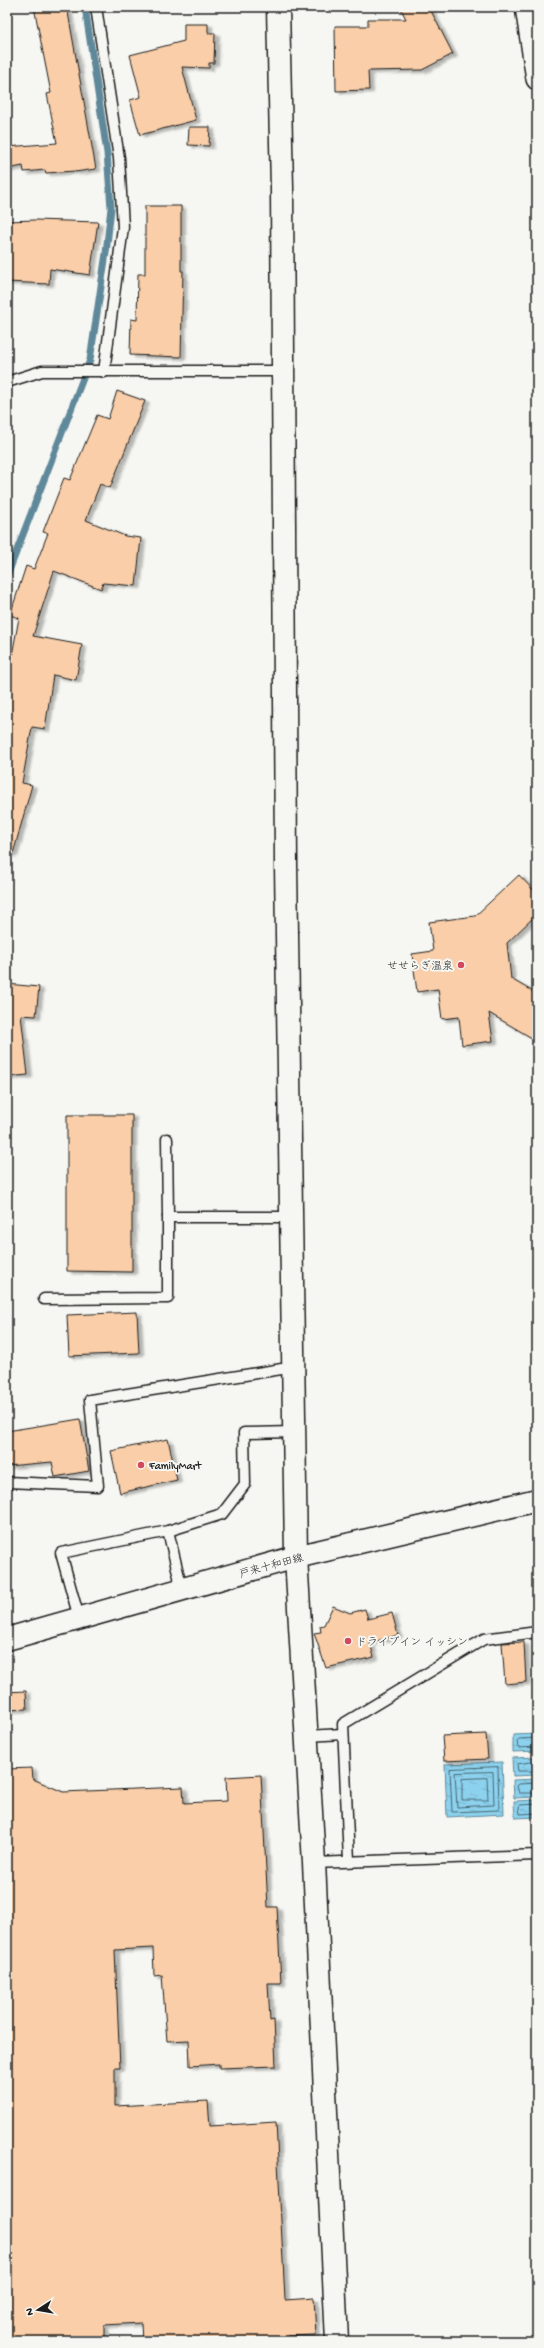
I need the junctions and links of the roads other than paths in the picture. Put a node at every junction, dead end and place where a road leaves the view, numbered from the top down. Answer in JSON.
{"nodes":[{"id":1,"x":96,"y":7,"type":"edge"},
{"id":2,"x":278,"y":7,"type":"edge"},
{"id":3,"x":526,"y":7,"type":"edge"},
{"id":4,"x":537,"y":79,"type":"edge"},
{"id":5,"x":283,"y":371,"type":"junction"},
{"id":6,"x":104,"y":372,"type":"junction"},
{"id":7,"x":7,"y":382,"type":"edge"},
{"id":8,"x":167,"y":1139,"type":"dead end"},
{"id":9,"x":168,"y":1217,"type":"junction"},
{"id":10,"x":291,"y":1217,"type":"junction"},
{"id":11,"x":44,"y":1299,"type":"dead end"},
{"id":12,"x":294,"y":1367,"type":"junction"},
{"id":13,"x":294,"y":1432,"type":"junction"},
{"id":14,"x":7,"y":1482,"type":"edge"},
{"id":15,"x":537,"y":1500,"type":"edge"},
{"id":16,"x":168,"y":1531,"type":"junction"},
{"id":17,"x":296,"y":1557,"type":"junction"},
{"id":18,"x":182,"y":1589,"type":"junction"},
{"id":19,"x":79,"y":1618,"type":"junction"},
{"id":20,"x":537,"y":1632,"type":"edge"},
{"id":21,"x":7,"y":1639,"type":"edge"},
{"id":22,"x":343,"y":1734,"type":"junction"},
{"id":23,"x":307,"y":1736,"type":"junction"},
{"id":24,"x":537,"y":1854,"type":"edge"},
{"id":25,"x":349,"y":1861,"type":"junction"},
{"id":26,"x":314,"y":1863,"type":"junction"},
{"id":27,"x":336,"y":2341,"type":"edge"}],
"edges":[{"from":1,"to":6,"type":"lane"},
{"from":2,"to":5,"type":"street"},
{"from":3,"to":4,"type":"street"},
{"from":5,"to":6,"type":"lane"},
{"from":5,"to":10,"type":"street"},
{"from":6,"to":7,"type":"lane"},
{"from":8,"to":9,"type":"lane"},
{"from":9,"to":10,"type":"lane"},
{"from":9,"to":11,"type":"lane"},
{"from":10,"to":12,"type":"street"},
{"from":12,"to":13,"type":"street"},
{"from":12,"to":14,"type":"lane"},
{"from":13,"to":16,"type":"lane"},
{"from":13,"to":17,"type":"street"},
{"from":15,"to":17,"type":"street","name":"戸来十和田線"},
{"from":16,"to":18,"type":"lane"},
{"from":16,"to":19,"type":"lane"},
{"from":17,"to":18,"type":"street","name":"戸来十和田線"},
{"from":17,"to":23,"type":"street"},
{"from":18,"to":19,"type":"street","name":"戸来十和田線"},
{"from":19,"to":21,"type":"street","name":"戸来十和田線"},
{"from":20,"to":22,"type":"lane"},
{"from":22,"to":23,"type":"lane"},
{"from":22,"to":25,"type":"lane"},
{"from":23,"to":26,"type":"street"},
{"from":24,"to":25,"type":"lane"},
{"from":25,"to":26,"type":"lane"},
{"from":26,"to":27,"type":"street"}]}
